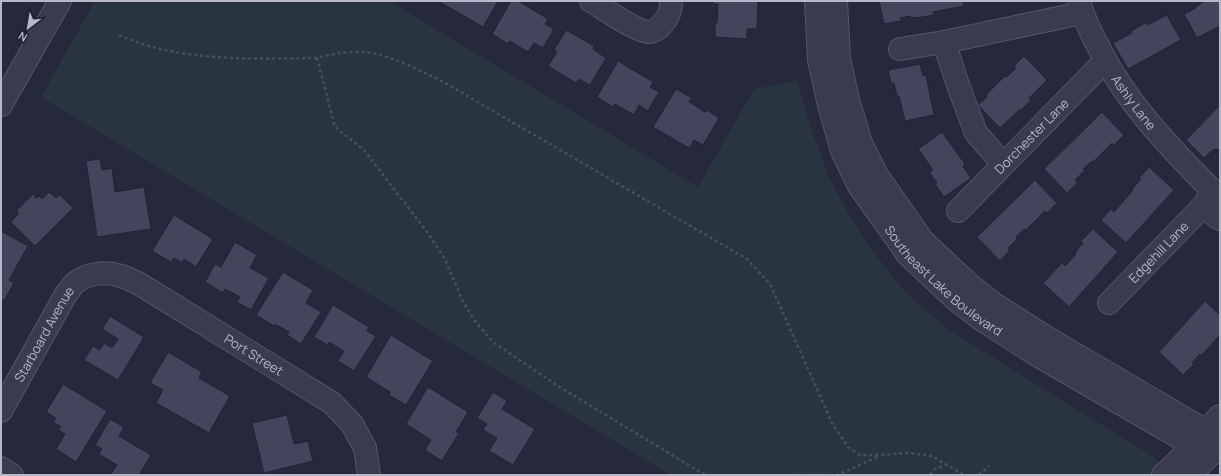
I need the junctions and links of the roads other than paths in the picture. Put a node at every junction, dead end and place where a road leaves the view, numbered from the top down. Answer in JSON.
{"nodes":[{"id":1,"x":60,"y":1,"type":"edge"},
{"id":2,"x":591,"y":1,"type":"edge"},
{"id":3,"x":671,"y":1,"type":"edge"},
{"id":4,"x":816,"y":1,"type":"edge"},
{"id":5,"x":836,"y":1,"type":"edge"},
{"id":6,"x":1081,"y":7,"type":"edge"},
{"id":7,"x":944,"y":42,"type":"junction"},
{"id":8,"x":900,"y":50,"type":"dead end"},
{"id":9,"x":1105,"y":60,"type":"junction"},
{"id":10,"x":1,"y":106,"type":"edge"},
{"id":11,"x":1003,"y":164,"type":"junction"},
{"id":12,"x":1213,"y":191,"type":"edge"},
{"id":13,"x":958,"y":211,"type":"dead end"},
{"id":14,"x":1220,"y":219,"type":"edge"},
{"id":15,"x":100,"y":274,"type":"joint"},
{"id":16,"x":1109,"y":303,"type":"dead end"},
{"id":17,"x":1,"y":411,"type":"edge"},
{"id":18,"x":1212,"y":439,"type":"edge"},
{"id":19,"x":1,"y":468,"type":"edge"},
{"id":20,"x":12,"y":475,"type":"edge"},
{"id":21,"x":369,"y":475,"type":"edge"},
{"id":22,"x":1163,"y":475,"type":"edge"},
{"id":23,"x":1190,"y":475,"type":"edge"}],
"edges":[{"from":1,"to":10,"type":"street"},
{"from":2,"to":3,"type":"street"},
{"from":4,"to":18,"type":"street","name":"Southeast Lake Boulevard"},
{"from":5,"to":18,"type":"street","name":"Southeast Lake Boulevard"},
{"from":6,"to":7,"type":"street"},
{"from":6,"to":9,"type":"street","name":"Ashly Lane"},
{"from":7,"to":8,"type":"street"},
{"from":7,"to":11,"type":"street"},
{"from":9,"to":11,"type":"street","name":"Dorchester Lane"},
{"from":9,"to":12,"type":"street","name":"Ashly Lane"},
{"from":11,"to":13,"type":"street","name":"Dorchester Lane"},
{"from":12,"to":14,"type":"street","name":"Ashly Lane"},
{"from":12,"to":16,"type":"street","name":"Edgehill Lane"},
{"from":15,"to":17,"type":"street","name":"Starboard Avenue"},
{"from":15,"to":21,"type":"street","name":"Port Street"},
{"from":18,"to":22,"type":"street"},
{"from":18,"to":23,"type":"street"},
{"from":19,"to":20,"type":"street"}]}
